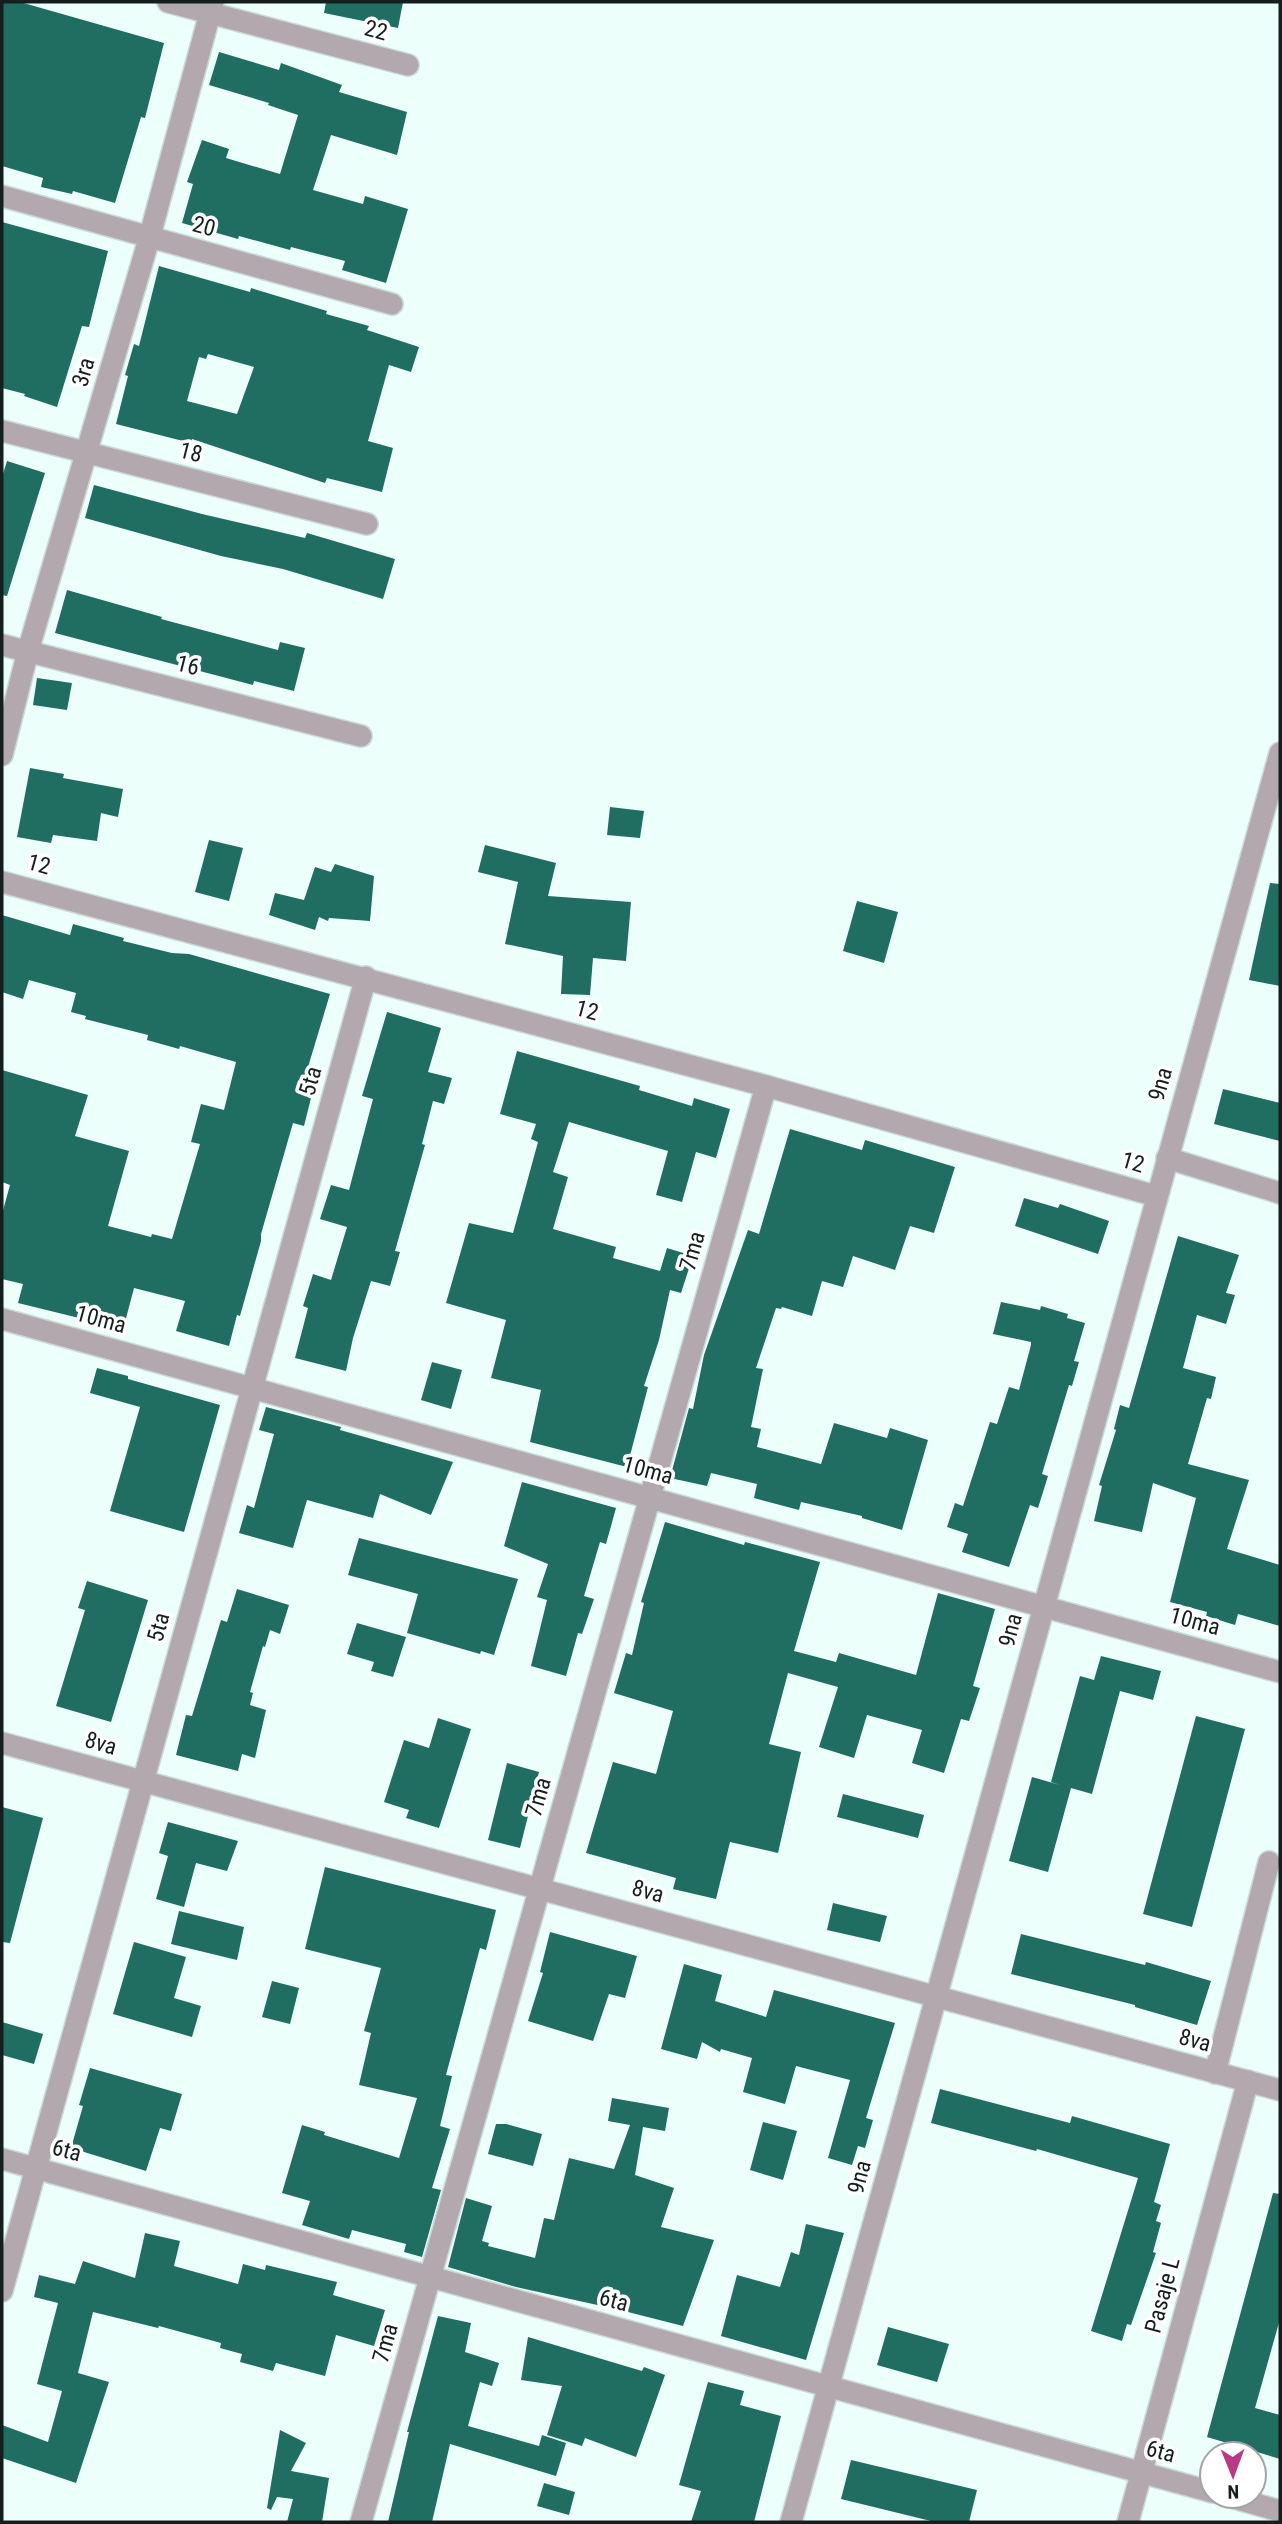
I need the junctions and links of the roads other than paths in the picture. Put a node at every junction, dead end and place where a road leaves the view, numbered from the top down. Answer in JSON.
{"nodes":[{"id":1,"x":168,"y":2,"type":"edge"},
{"id":2,"x":212,"y":8,"type":"edge"},
{"id":3,"x":408,"y":65,"type":"dead end"},
{"id":4,"x":2,"y":196,"type":"edge"},
{"id":5,"x":149,"y":239,"type":"junction"},
{"id":6,"x":392,"y":304,"type":"dead end"},
{"id":7,"x":2,"y":431,"type":"edge"},
{"id":8,"x":87,"y":453,"type":"junction"},
{"id":9,"x":367,"y":524,"type":"dead end"},
{"id":10,"x":2,"y":645,"type":"edge"},
{"id":11,"x":28,"y":651,"type":"junction"},
{"id":12,"x":361,"y":736,"type":"dead end"},
{"id":13,"x":1280,"y":753,"type":"edge"},
{"id":14,"x":2,"y":755,"type":"edge"},
{"id":15,"x":2,"y":882,"type":"edge"},
{"id":16,"x":366,"y":977,"type":"junction"},
{"id":17,"x":766,"y":1086,"type":"junction"},
{"id":18,"x":1167,"y":1158,"type":"junction"},
{"id":19,"x":1280,"y":1193,"type":"edge"},
{"id":20,"x":1156,"y":1196,"type":"junction"},
{"id":21,"x":2,"y":1319,"type":"edge"},
{"id":22,"x":252,"y":1388,"type":"junction"},
{"id":23,"x":650,"y":1498,"type":"junction"},
{"id":24,"x":1044,"y":1606,"type":"junction"},
{"id":25,"x":1280,"y":1672,"type":"edge"},
{"id":26,"x":2,"y":1743,"type":"edge"},
{"id":27,"x":143,"y":1782,"type":"junction"},
{"id":28,"x":1269,"y":1863,"type":"dead end"},
{"id":29,"x":540,"y":1888,"type":"junction"},
{"id":30,"x":936,"y":1996,"type":"junction"},
{"id":31,"x":1215,"y":2073,"type":"junction"},
{"id":32,"x":1248,"y":2081,"type":"junction"},
{"id":33,"x":1280,"y":2090,"type":"edge"},
{"id":34,"x":2,"y":2159,"type":"edge"},
{"id":35,"x":36,"y":2168,"type":"junction"},
{"id":36,"x":430,"y":2277,"type":"junction"},
{"id":37,"x":2,"y":2291,"type":"edge"},
{"id":38,"x":829,"y":2386,"type":"junction"},
{"id":39,"x":1141,"y":2473,"type":"junction"},
{"id":40,"x":1198,"y":2488,"type":"edge"},
{"id":41,"x":361,"y":2522,"type":"edge"},
{"id":42,"x":791,"y":2522,"type":"edge"},
{"id":43,"x":1128,"y":2522,"type":"edge"}],
"edges":[{"from":1,"to":2,"type":"street","name":"22"},
{"from":2,"to":3,"type":"street","name":"22"},
{"from":2,"to":5,"type":"street","name":"3ra"},
{"from":4,"to":5,"type":"street","name":"20"},
{"from":5,"to":6,"type":"street","name":"20"},
{"from":5,"to":8,"type":"street","name":"3ra"},
{"from":7,"to":8,"type":"street","name":"18"},
{"from":8,"to":9,"type":"street","name":"18"},
{"from":8,"to":11,"type":"street","name":"3ra"},
{"from":10,"to":11,"type":"street","name":"16"},
{"from":11,"to":12,"type":"street","name":"16"},
{"from":11,"to":14,"type":"street","name":"3ra"},
{"from":13,"to":18,"type":"street","name":"9na"},
{"from":15,"to":16,"type":"street","name":"12"},
{"from":16,"to":17,"type":"street","name":"12"},
{"from":16,"to":22,"type":"street","name":"5ta"},
{"from":17,"to":20,"type":"street","name":"12"},
{"from":17,"to":23,"type":"street","name":"7ma"},
{"from":18,"to":19,"type":"street","name":"12"},
{"from":18,"to":20,"type":"street","name":"9na"},
{"from":20,"to":24,"type":"street","name":"9na"},
{"from":21,"to":22,"type":"street","name":"10ma"},
{"from":22,"to":23,"type":"street","name":"10ma"},
{"from":22,"to":27,"type":"street","name":"5ta"},
{"from":23,"to":24,"type":"street","name":"10ma"},
{"from":23,"to":29,"type":"street","name":"7ma"},
{"from":24,"to":25,"type":"street","name":"10ma"},
{"from":24,"to":30,"type":"street","name":"9na"},
{"from":26,"to":27,"type":"street","name":"8va"},
{"from":27,"to":29,"type":"street","name":"8va"},
{"from":27,"to":35,"type":"street","name":"5ta"},
{"from":28,"to":31,"type":"street"},
{"from":29,"to":30,"type":"street","name":"8va"},
{"from":29,"to":36,"type":"street","name":"7ma"},
{"from":30,"to":31,"type":"street","name":"8va"},
{"from":30,"to":38,"type":"street","name":"9na"},
{"from":31,"to":32,"type":"street","name":"8va"},
{"from":32,"to":33,"type":"street","name":"8va"},
{"from":32,"to":39,"type":"street","name":"Pasaje L"},
{"from":34,"to":35,"type":"street","name":"6ta"},
{"from":35,"to":36,"type":"street","name":"6ta"},
{"from":35,"to":37,"type":"street","name":"5ta"},
{"from":36,"to":38,"type":"street","name":"6ta"},
{"from":36,"to":41,"type":"street","name":"7ma"},
{"from":38,"to":39,"type":"street","name":"6ta"},
{"from":38,"to":42,"type":"street","name":"9na"},
{"from":39,"to":40,"type":"street","name":"6ta"},
{"from":39,"to":43,"type":"street","name":"Pasaje L"}]}
